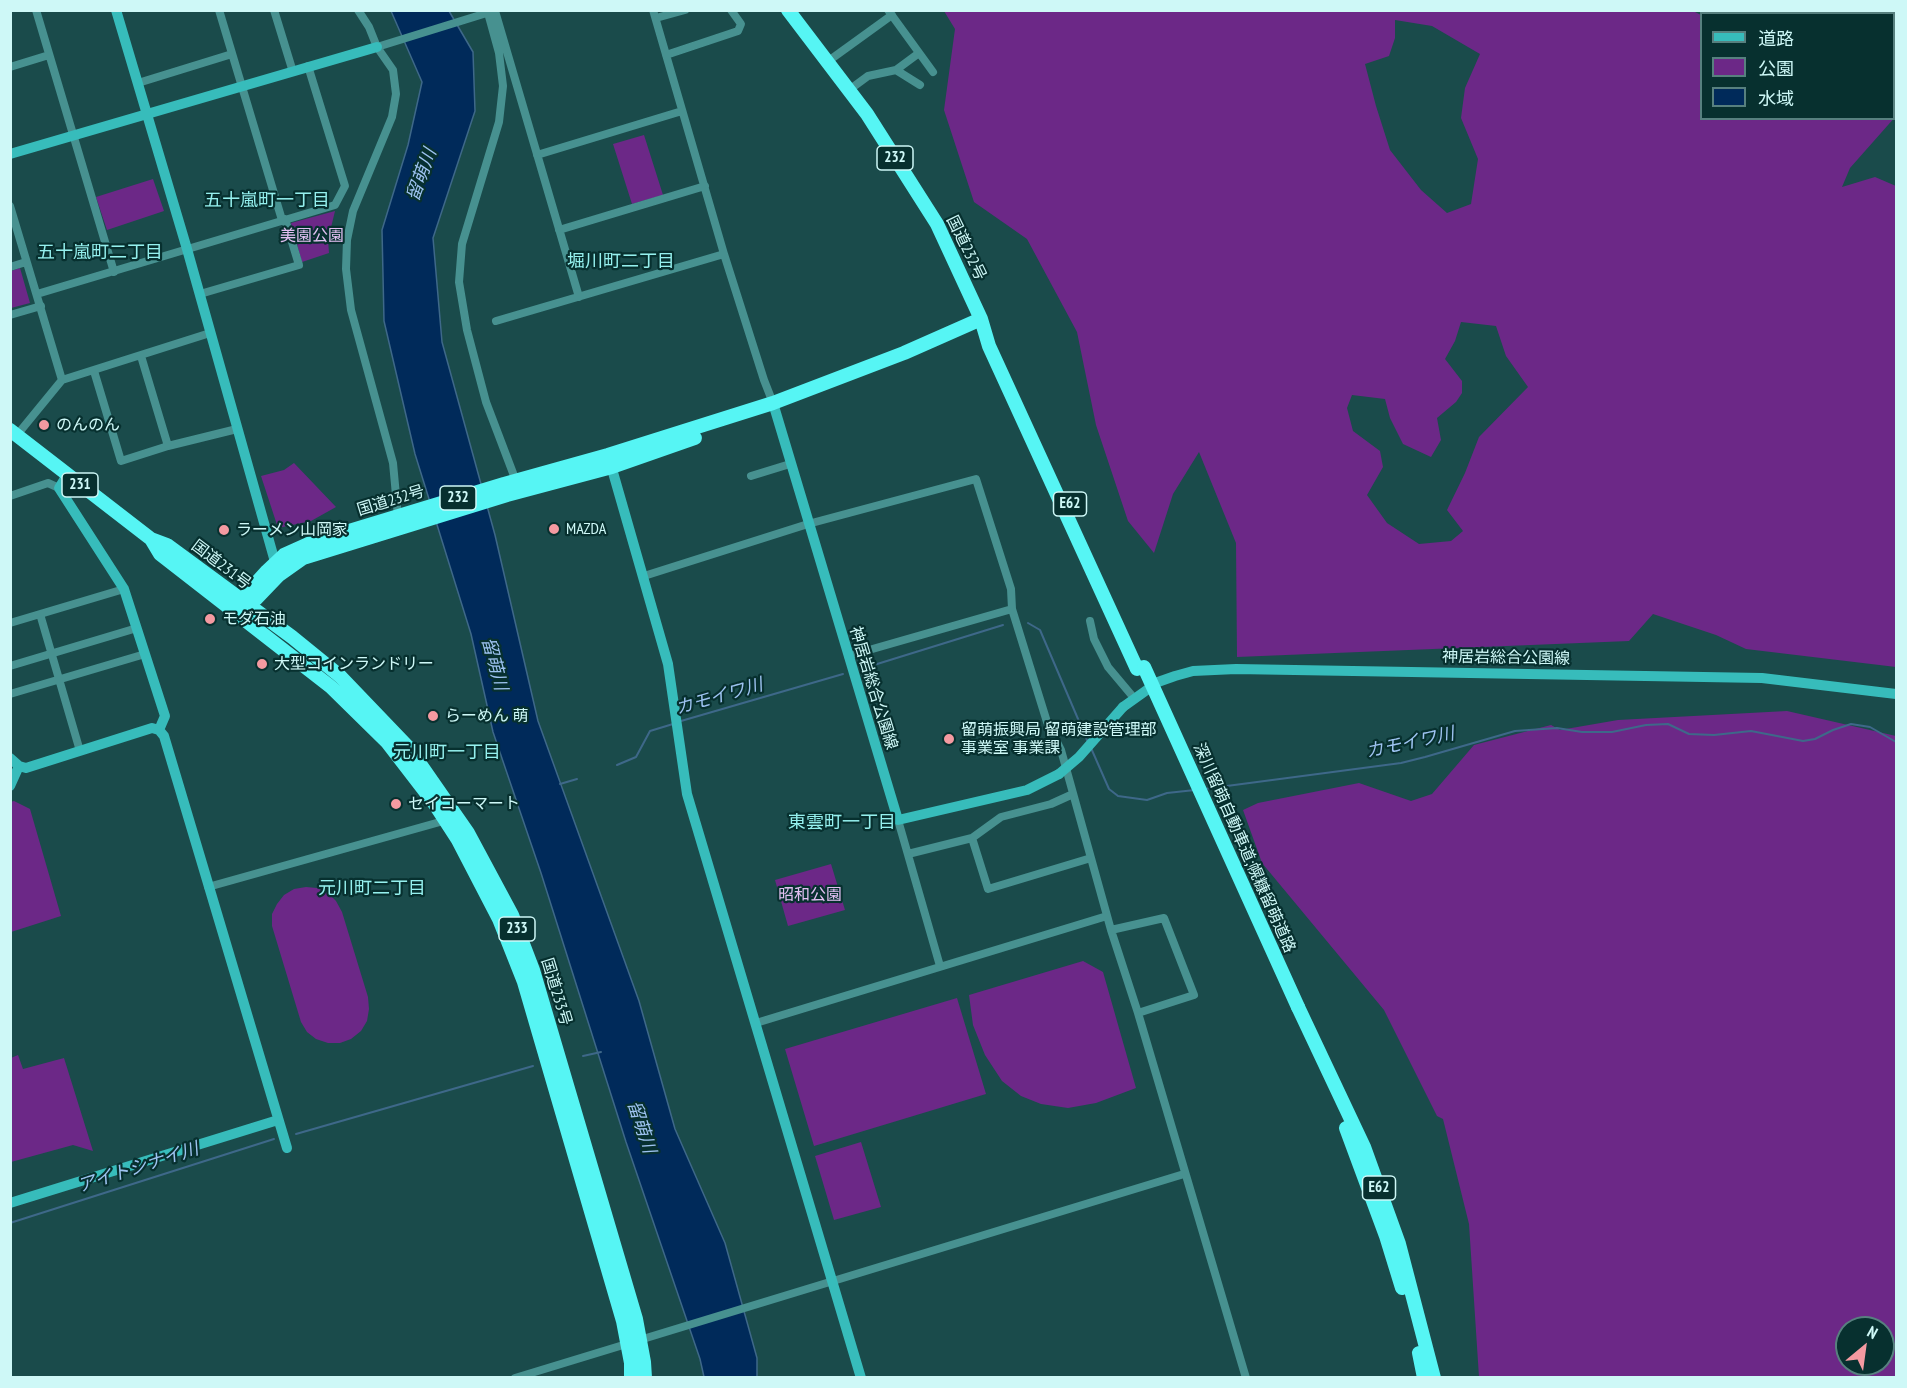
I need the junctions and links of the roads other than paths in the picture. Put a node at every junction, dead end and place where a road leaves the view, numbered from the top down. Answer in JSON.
{"nodes":[{"id":1,"x":36,"y":10,"type":"edge"},
{"id":2,"x":116,"y":10,"type":"edge"},
{"id":3,"x":219,"y":10,"type":"edge"},
{"id":4,"x":274,"y":10,"type":"edge"},
{"id":5,"x":358,"y":10,"type":"edge"},
{"id":6,"x":685,"y":10,"type":"edge"},
{"id":7,"x":731,"y":10,"type":"edge"},
{"id":8,"x":788,"y":10,"type":"edge"},
{"id":9,"x":491,"y":12,"type":"edge"},
{"id":10,"x":890,"y":13,"type":"edge"},
{"id":11,"x":654,"y":14,"type":"edge"},
{"id":12,"x":379,"y":46,"type":"junction"},
{"id":13,"x":919,"y":53,"type":"junction"},
{"id":14,"x":49,"y":54,"type":"junction"},
{"id":15,"x":232,"y":54,"type":"junction"},
{"id":16,"x":666,"y":55,"type":"junction"},
{"id":17,"x":827,"y":62,"type":"junction"},
{"id":18,"x":308,"y":66,"type":"junction"},
{"id":19,"x":10,"y":67,"type":"edge"},
{"id":20,"x":897,"y":70,"type":"junction"},
{"id":21,"x":293,"y":72,"type":"junction"},
{"id":22,"x":933,"y":72,"type":"dead end"},
{"id":23,"x":138,"y":83,"type":"junction"},
{"id":24,"x":920,"y":85,"type":"dead end"},
{"id":25,"x":242,"y":86,"type":"junction"},
{"id":26,"x":849,"y":90,"type":"junction"},
{"id":27,"x":682,"y":111,"type":"junction"},
{"id":28,"x":148,"y":114,"type":"junction"},
{"id":29,"x":74,"y":136,"type":"junction"},
{"id":30,"x":10,"y":154,"type":"edge"},
{"id":31,"x":537,"y":155,"type":"junction"},
{"id":32,"x":705,"y":186,"type":"junction"},
{"id":33,"x":10,"y":206,"type":"edge"},
{"id":34,"x":283,"y":219,"type":"junction"},
{"id":35,"x":559,"y":231,"type":"junction"},
{"id":36,"x":188,"y":249,"type":"junction"},
{"id":37,"x":724,"y":254,"type":"junction"},
{"id":38,"x":26,"y":262,"type":"junction"},
{"id":39,"x":10,"y":267,"type":"edge"},
{"id":40,"x":114,"y":272,"type":"junction"},
{"id":41,"x":37,"y":294,"type":"junction"},
{"id":42,"x":200,"y":294,"type":"junction"},
{"id":43,"x":579,"y":297,"type":"junction"},
{"id":44,"x":41,"y":306,"type":"junction"},
{"id":45,"x":10,"y":315,"type":"edge"},
{"id":46,"x":981,"y":319,"type":"junction"},
{"id":47,"x":496,"y":321,"type":"dead end"},
{"id":48,"x":210,"y":333,"type":"junction"},
{"id":49,"x":141,"y":356,"type":"junction"},
{"id":50,"x":94,"y":371,"type":"junction"},
{"id":51,"x":62,"y":380,"type":"junction"},
{"id":52,"x":773,"y":403,"type":"junction"},
{"id":53,"x":237,"y":429,"type":"junction"},
{"id":54,"x":14,"y":433,"type":"edge"},
{"id":55,"x":168,"y":446,"type":"junction"},
{"id":56,"x":610,"y":461,"type":"junction"},
{"id":57,"x":790,"y":464,"type":"junction"},
{"id":58,"x":67,"y":475,"type":"junction"},
{"id":59,"x":751,"y":476,"type":"dead end"},
{"id":60,"x":509,"y":487,"type":"junction"},
{"id":61,"x":58,"y":488,"type":"junction"},
{"id":62,"x":10,"y":496,"type":"edge"},
{"id":63,"x":409,"y":518,"type":"junction"},
{"id":64,"x":808,"y":524,"type":"junction"},
{"id":65,"x":277,"y":569,"type":"junction"},
{"id":66,"x":644,"y":576,"type":"junction"},
{"id":67,"x":124,"y":588,"type":"junction"},
{"id":68,"x":257,"y":590,"type":"junction"},
{"id":69,"x":220,"y":592,"type":"junction"},
{"id":70,"x":240,"y":608,"type":"junction"},
{"id":71,"x":1012,"y":609,"type":"junction"},
{"id":72,"x":40,"y":614,"type":"junction"},
{"id":73,"x":261,"y":614,"type":"junction"},
{"id":74,"x":1090,"y":621,"type":"dead end"},
{"id":75,"x":10,"y":623,"type":"edge"},
{"id":76,"x":137,"y":628,"type":"junction"},
{"id":77,"x":52,"y":653,"type":"junction"},
{"id":78,"x":145,"y":654,"type":"junction"},
{"id":79,"x":848,"y":656,"type":"junction"},
{"id":80,"x":10,"y":666,"type":"edge"},
{"id":81,"x":59,"y":679,"type":"junction"},
{"id":82,"x":10,"y":694,"type":"edge"},
{"id":83,"x":1896,"y":694,"type":"edge"},
{"id":84,"x":1134,"y":698,"type":"junction"},
{"id":85,"x":159,"y":730,"type":"junction"},
{"id":86,"x":80,"y":751,"type":"junction"},
{"id":87,"x":10,"y":758,"type":"edge"},
{"id":88,"x":19,"y":766,"type":"junction"},
{"id":89,"x":10,"y":786,"type":"edge"},
{"id":90,"x":1073,"y":794,"type":"junction"},
{"id":91,"x":451,"y":818,"type":"junction"},
{"id":92,"x":898,"y":820,"type":"junction"},
{"id":93,"x":972,"y":838,"type":"junction"},
{"id":94,"x":908,"y":854,"type":"junction"},
{"id":95,"x":1091,"y":858,"type":"junction"},
{"id":96,"x":208,"y":886,"type":"junction"},
{"id":97,"x":1107,"y":916,"type":"junction"},
{"id":98,"x":1111,"y":930,"type":"junction"},
{"id":99,"x":940,"y":966,"type":"junction"},
{"id":100,"x":1295,"y":1008,"type":"junction"},
{"id":101,"x":1138,"y":1013,"type":"junction"},
{"id":102,"x":756,"y":1023,"type":"junction"},
{"id":103,"x":278,"y":1120,"type":"junction"},
{"id":104,"x":287,"y":1148,"type":"dead end"},
{"id":105,"x":1184,"y":1174,"type":"junction"},
{"id":106,"x":10,"y":1203,"type":"edge"},
{"id":107,"x":832,"y":1281,"type":"junction"},
{"id":108,"x":634,"y":1342,"type":"junction"},
{"id":109,"x":515,"y":1377,"type":"edge"},
{"id":110,"x":631,"y":1377,"type":"edge"},
{"id":111,"x":645,"y":1377,"type":"edge"},
{"id":112,"x":861,"y":1377,"type":"edge"},
{"id":113,"x":1246,"y":1377,"type":"edge"},
{"id":114,"x":1424,"y":1377,"type":"edge"},
{"id":115,"x":1434,"y":1377,"type":"edge"}],
"edges":[{"from":1,"to":14,"type":"street"},
{"from":2,"to":23,"type":"street"},
{"from":3,"to":15,"type":"street"},
{"from":4,"to":21,"type":"street"},
{"from":5,"to":12,"type":"street"},
{"from":6,"to":11,"type":"street"},
{"from":7,"to":16,"type":"street"},
{"from":8,"to":17,"type":"highway","name":"国道232号","number":"232"},
{"from":9,"to":12,"type":"street"},
{"from":9,"to":31,"type":"street"},
{"from":9,"to":60,"type":"street"},
{"from":10,"to":13,"type":"street"},
{"from":10,"to":17,"type":"street"},
{"from":11,"to":16,"type":"street"},
{"from":12,"to":18,"type":"street"},
{"from":12,"to":63,"type":"street"},
{"from":13,"to":20,"type":"street"},
{"from":13,"to":22,"type":"street"},
{"from":14,"to":19,"type":"street"},
{"from":14,"to":29,"type":"street"},
{"from":15,"to":23,"type":"street"},
{"from":15,"to":25,"type":"street"},
{"from":16,"to":27,"type":"street"},
{"from":17,"to":26,"type":"highway","name":"国道232号","number":"232"},
{"from":18,"to":21,"type":"street"},
{"from":18,"to":34,"type":"street"},
{"from":20,"to":24,"type":"street"},
{"from":20,"to":26,"type":"street"},
{"from":21,"to":25,"type":"street"},
{"from":23,"to":28,"type":"street"},
{"from":25,"to":28,"type":"street"},
{"from":25,"to":34,"type":"street"},
{"from":26,"to":46,"type":"highway","name":"国道232号","number":"232"},
{"from":27,"to":31,"type":"street"},
{"from":27,"to":32,"type":"street"},
{"from":28,"to":29,"type":"street"},
{"from":28,"to":36,"type":"street"},
{"from":29,"to":30,"type":"street"},
{"from":29,"to":40,"type":"street"},
{"from":31,"to":35,"type":"street"},
{"from":32,"to":35,"type":"street"},
{"from":32,"to":37,"type":"street"},
{"from":33,"to":38,"type":"street"},
{"from":34,"to":36,"type":"street"},
{"from":34,"to":42,"type":"street"},
{"from":35,"to":43,"type":"street"},
{"from":36,"to":40,"type":"street"},
{"from":36,"to":42,"type":"street"},
{"from":37,"to":43,"type":"street"},
{"from":37,"to":52,"type":"street"},
{"from":38,"to":39,"type":"street"},
{"from":38,"to":41,"type":"street"},
{"from":40,"to":41,"type":"street"},
{"from":41,"to":44,"type":"street"},
{"from":42,"to":48,"type":"street"},
{"from":43,"to":47,"type":"street"},
{"from":44,"to":45,"type":"street"},
{"from":44,"to":51,"type":"street"},
{"from":46,"to":52,"type":"highway","name":"国道232号","number":"232"},
{"from":46,"to":100,"type":"highway","name":"深川留萌自動車道;幌糠留萌道路","number":"E62"},
{"from":48,"to":49,"type":"street"},
{"from":48,"to":53,"type":"street"},
{"from":49,"to":50,"type":"street"},
{"from":49,"to":55,"type":"street"},
{"from":50,"to":51,"type":"street"},
{"from":50,"to":55,"type":"street"},
{"from":51,"to":54,"type":"street"},
{"from":52,"to":56,"type":"highway","name":"国道232号","number":"232"},
{"from":52,"to":57,"type":"street","name":"神居岩総合公園線"},
{"from":53,"to":55,"type":"street"},
{"from":53,"to":65,"type":"street"},
{"from":54,"to":58,"type":"highway","name":"国道231号","number":"231"},
{"from":56,"to":60,"type":"highway","name":"国道232号","number":"232"},
{"from":56,"to":66,"type":"street"},
{"from":57,"to":59,"type":"street"},
{"from":57,"to":64,"type":"street","name":"神居岩総合公園線"},
{"from":58,"to":61,"type":"street"},
{"from":58,"to":69,"type":"highway","name":"国道231号","number":"231"},
{"from":60,"to":63,"type":"highway","name":"国道232号","number":"232"},
{"from":61,"to":62,"type":"street"},
{"from":61,"to":67,"type":"street"},
{"from":63,"to":65,"type":"highway","name":"国道232号","number":"232"},
{"from":64,"to":66,"type":"street"},
{"from":64,"to":71,"type":"street"},
{"from":64,"to":79,"type":"street","name":"神居岩総合公園線"},
{"from":65,"to":68,"type":"highway","name":"国道232号","number":"232"},
{"from":66,"to":102,"type":"street"},
{"from":67,"to":72,"type":"street"},
{"from":67,"to":76,"type":"street"},
{"from":68,"to":69,"type":"highway"},
{"from":68,"to":70,"type":"highway","name":"国道232号","number":"232"},
{"from":68,"to":73,"type":"highway"},
{"from":69,"to":70,"type":"highway","name":"国道231号","number":"231"},
{"from":70,"to":73,"type":"highway","name":"国道233号","number":"233"},
{"from":70,"to":91,"type":"highway","name":"国道233号","number":"233"},
{"from":71,"to":79,"type":"street"},
{"from":71,"to":90,"type":"street"},
{"from":72,"to":75,"type":"street"},
{"from":72,"to":77,"type":"street"},
{"from":73,"to":91,"type":"highway","name":"国道233号","number":"233"},
{"from":74,"to":84,"type":"street"},
{"from":76,"to":77,"type":"street"},
{"from":76,"to":78,"type":"street"},
{"from":77,"to":80,"type":"street"},
{"from":77,"to":81,"type":"street"},
{"from":78,"to":81,"type":"street"},
{"from":78,"to":85,"type":"street"},
{"from":79,"to":92,"type":"street","name":"神居岩総合公園線"},
{"from":81,"to":82,"type":"street"},
{"from":81,"to":86,"type":"street"},
{"from":83,"to":84,"type":"street","name":"神居岩総合公園線"},
{"from":84,"to":92,"type":"street","name":"神居岩総合公園線","bridge":true},
{"from":85,"to":86,"type":"street"},
{"from":85,"to":96,"type":"street"},
{"from":86,"to":88,"type":"street"},
{"from":87,"to":88,"type":"street"},
{"from":88,"to":89,"type":"street"},
{"from":90,"to":93,"type":"street"},
{"from":90,"to":95,"type":"street"},
{"from":91,"to":96,"type":"street"},
{"from":91,"to":108,"type":"highway","name":"国道233号","number":"233"},
{"from":92,"to":94,"type":"street"},
{"from":93,"to":94,"type":"street"},
{"from":93,"to":95,"type":"street"},
{"from":94,"to":99,"type":"street"},
{"from":95,"to":97,"type":"street"},
{"from":96,"to":103,"type":"street"},
{"from":97,"to":98,"type":"street"},
{"from":97,"to":99,"type":"street"},
{"from":98,"to":101,"type":"street"},
{"from":98,"to":101,"type":"street"},
{"from":99,"to":102,"type":"street"},
{"from":100,"to":114,"type":"highway","name":"深川留萌自動車道;幌糠留萌道路","number":"E62"},
{"from":100,"to":115,"type":"highway","name":"深川留萌自動車道;幌糠留萌道路","number":"E62"},
{"from":101,"to":105,"type":"street"},
{"from":102,"to":107,"type":"street"},
{"from":103,"to":104,"type":"street"},
{"from":103,"to":106,"type":"street"},
{"from":105,"to":107,"type":"street"},
{"from":105,"to":113,"type":"street"},
{"from":107,"to":108,"type":"street"},
{"from":107,"to":112,"type":"street"},
{"from":108,"to":109,"type":"street"},
{"from":108,"to":110,"type":"highway","name":"国道233号","number":"233"},
{"from":108,"to":111,"type":"highway","name":"国道233号","number":"233"}]}
